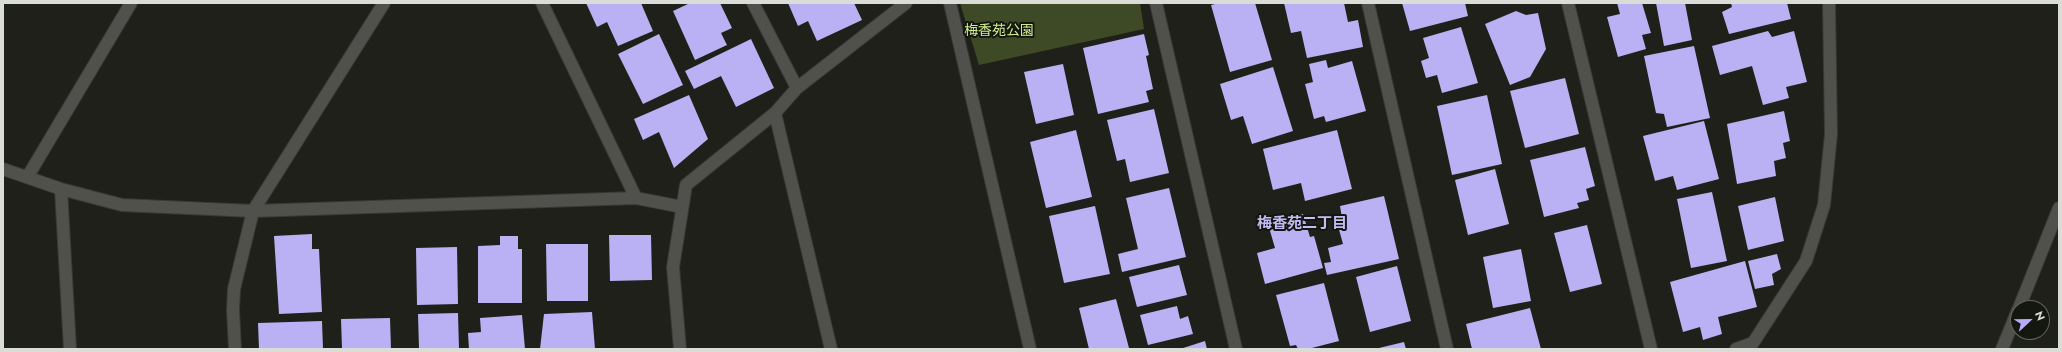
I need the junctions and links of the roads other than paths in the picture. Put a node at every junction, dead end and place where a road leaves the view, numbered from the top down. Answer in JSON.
{"nodes":[{"id":1,"x":130,"y":3,"type":"edge"},
{"id":2,"x":384,"y":3,"type":"edge"},
{"id":3,"x":542,"y":3,"type":"edge"},
{"id":4,"x":754,"y":3,"type":"edge"},
{"id":5,"x":906,"y":3,"type":"edge"},
{"id":6,"x":950,"y":3,"type":"edge"},
{"id":7,"x":1156,"y":3,"type":"edge"},
{"id":8,"x":1368,"y":3,"type":"edge"},
{"id":9,"x":1568,"y":3,"type":"edge"},
{"id":10,"x":1829,"y":3,"type":"edge"},
{"id":11,"x":797,"y":88,"type":"junction"},
{"id":12,"x":775,"y":113,"type":"junction"},
{"id":13,"x":3,"y":169,"type":"edge"},
{"id":14,"x":28,"y":176,"type":"junction"},
{"id":15,"x":61,"y":189,"type":"junction"},
{"id":16,"x":636,"y":198,"type":"junction"},
{"id":17,"x":682,"y":207,"type":"junction"},
{"id":18,"x":2059,"y":208,"type":"edge"},
{"id":19,"x":253,"y":211,"type":"junction"},
{"id":20,"x":2056,"y":222,"type":"edge"},
{"id":21,"x":2022,"y":300,"type":"edge"},
{"id":22,"x":2010,"y":329,"type":"edge"},
{"id":23,"x":70,"y":349,"type":"edge"},
{"id":24,"x":234,"y":349,"type":"edge"},
{"id":25,"x":680,"y":349,"type":"edge"},
{"id":26,"x":831,"y":349,"type":"edge"},
{"id":27,"x":1030,"y":349,"type":"edge"},
{"id":28,"x":1236,"y":349,"type":"edge"},
{"id":29,"x":1447,"y":349,"type":"edge"},
{"id":30,"x":1651,"y":349,"type":"edge"},
{"id":31,"x":1736,"y":349,"type":"edge"},
{"id":32,"x":2002,"y":349,"type":"edge"}],
"edges":[{"from":1,"to":14,"type":"street"},
{"from":2,"to":19,"type":"street"},
{"from":3,"to":16,"type":"street"},
{"from":4,"to":11,"type":"street"},
{"from":5,"to":11,"type":"street"},
{"from":6,"to":27,"type":"street"},
{"from":7,"to":28,"type":"street"},
{"from":8,"to":29,"type":"street"},
{"from":9,"to":30,"type":"street"},
{"from":10,"to":31,"type":"street"},
{"from":11,"to":12,"type":"street"},
{"from":12,"to":17,"type":"street"},
{"from":12,"to":26,"type":"street"},
{"from":13,"to":14,"type":"street"},
{"from":14,"to":15,"type":"street"},
{"from":15,"to":19,"type":"street"},
{"from":15,"to":23,"type":"street"},
{"from":16,"to":17,"type":"street"},
{"from":16,"to":19,"type":"street"},
{"from":17,"to":25,"type":"street"},
{"from":18,"to":20,"type":"street"},
{"from":19,"to":24,"type":"street"},
{"from":20,"to":21,"type":"street"},
{"from":22,"to":32,"type":"street"}]}
